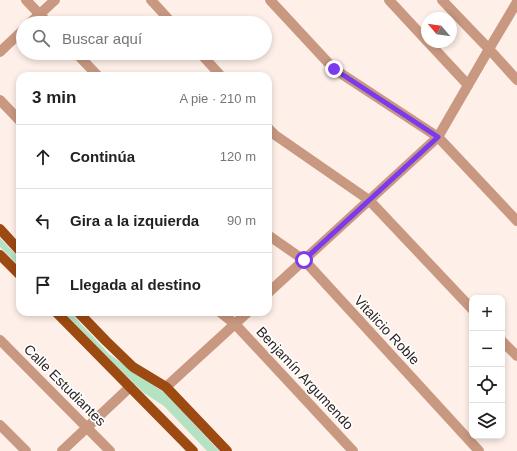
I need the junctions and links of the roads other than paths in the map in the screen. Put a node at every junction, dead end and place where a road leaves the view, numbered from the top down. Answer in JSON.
{"nodes":[{"id":1,"x":26,"y":0,"type":"edge"},
{"id":2,"x":54,"y":0,"type":"edge"},
{"id":3,"x":151,"y":0,"type":"edge"},
{"id":4,"x":270,"y":0,"type":"edge"},
{"id":5,"x":442,"y":0,"type":"edge"},
{"id":6,"x":395,"y":2,"type":"edge"},
{"id":7,"x":517,"y":2,"type":"edge"},
{"id":8,"x":39,"y":14,"type":"joint"},
{"id":9,"x":166,"y":16,"type":"edge"},
{"id":10,"x":421,"y":34,"type":"edge"},
{"id":11,"x":16,"y":37,"type":"edge"},
{"id":12,"x":433,"y":48,"type":"edge"},
{"id":13,"x":489,"y":49,"type":"junction"},
{"id":14,"x":0,"y":52,"type":"edge"},
{"id":15,"x":83,"y":60,"type":"edge"},
{"id":16,"x":206,"y":60,"type":"edge"},
{"id":17,"x":94,"y":72,"type":"edge"},
{"id":18,"x":217,"y":72,"type":"edge"},
{"id":19,"x":517,"y":80,"type":"edge"},
{"id":20,"x":468,"y":86,"type":"junction"},
{"id":21,"x":0,"y":100,"type":"edge"},
{"id":22,"x":16,"y":117,"type":"edge"},
{"id":23,"x":272,"y":132,"type":"edge"},
{"id":24,"x":438,"y":137,"type":"junction"},
{"id":25,"x":369,"y":200,"type":"junction"},
{"id":26,"x":517,"y":221,"type":"edge"},
{"id":27,"x":0,"y":229,"type":"edge"},
{"id":28,"x":272,"y":238,"type":"edge"},
{"id":29,"x":16,"y":246,"type":"edge"},
{"id":30,"x":0,"y":254,"type":"edge"},
{"id":31,"x":304,"y":260,"type":"junction"},
{"id":32,"x":16,"y":271,"type":"edge"},
{"id":33,"x":272,"y":289,"type":"edge"},
{"id":34,"x":469,"y":306,"type":"edge"},
{"id":35,"x":60,"y":316,"type":"edge"},
{"id":36,"x":82,"y":316,"type":"edge"},
{"id":37,"x":225,"y":316,"type":"edge"},
{"id":38,"x":244,"y":316,"type":"edge"},
{"id":39,"x":235,"y":324,"type":"junction"},
{"id":40,"x":0,"y":340,"type":"edge"},
{"id":41,"x":505,"y":344,"type":"edge"},
{"id":42,"x":517,"y":356,"type":"edge"},
{"id":43,"x":166,"y":387,"type":"junction"},
{"id":44,"x":130,"y":388,"type":"junction"},
{"id":45,"x":0,"y":425,"type":"edge"},
{"id":46,"x":87,"y":428,"type":"junction"},
{"id":47,"x":26,"y":451,"type":"edge"},
{"id":48,"x":62,"y":451,"type":"edge"},
{"id":49,"x":110,"y":451,"type":"edge"},
{"id":50,"x":193,"y":451,"type":"edge"},
{"id":51,"x":227,"y":451,"type":"edge"},
{"id":52,"x":353,"y":451,"type":"edge"},
{"id":53,"x":479,"y":451,"type":"edge"}],
"edges":[{"from":1,"to":8,"type":"street"},
{"from":2,"to":8,"type":"street"},
{"from":3,"to":9,"type":"street"},
{"from":4,"to":24,"type":"street"},
{"from":5,"to":13,"type":"street"},
{"from":6,"to":10,"type":"street"},
{"from":7,"to":13,"type":"street"},
{"from":11,"to":14,"type":"street"},
{"from":12,"to":20,"type":"street"},
{"from":13,"to":19,"type":"street"},
{"from":13,"to":20,"type":"street"},
{"from":15,"to":17,"type":"street"},
{"from":16,"to":18,"type":"street"},
{"from":20,"to":24,"type":"street"},
{"from":21,"to":22,"type":"street"},
{"from":23,"to":25,"type":"street"},
{"from":24,"to":25,"type":"street"},
{"from":24,"to":26,"type":"street"},
{"from":25,"to":31,"type":"street"},
{"from":25,"to":34,"type":"street"},
{"from":27,"to":29,"type":"main road"},
{"from":28,"to":31,"type":"street","name":"Vitalicio Roble"},
{"from":30,"to":32,"type":"main road"},
{"from":31,"to":33,"type":"street"},
{"from":31,"to":53,"type":"street","name":"Vitalicio Roble"},
{"from":35,"to":44,"type":"main road"},
{"from":36,"to":43,"type":"main road"},
{"from":37,"to":39,"type":"street","name":"Benjamín Argumendo"},
{"from":38,"to":39,"type":"street"},
{"from":39,"to":43,"type":"street"},
{"from":39,"to":52,"type":"street","name":"Benjamín Argumendo"},
{"from":40,"to":46,"type":"street","name":"Calle Estudiantes"},
{"from":41,"to":42,"type":"street"},
{"from":43,"to":51,"type":"main road"},
{"from":44,"to":46,"type":"street"},
{"from":44,"to":50,"type":"main road"},
{"from":45,"to":47,"type":"street"},
{"from":46,"to":48,"type":"street"},
{"from":46,"to":49,"type":"street","name":"Calle Estudiantes"}]}
